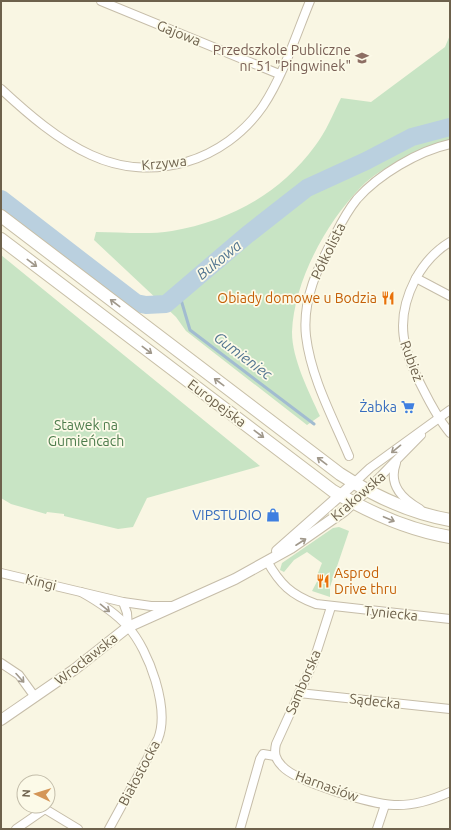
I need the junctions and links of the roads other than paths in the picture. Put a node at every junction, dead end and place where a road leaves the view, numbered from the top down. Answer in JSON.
{"nodes":[{"id":1,"x":101,"y":1,"type":"edge"},
{"id":2,"x":310,"y":1,"type":"edge"},
{"id":3,"x":279,"y":74,"type":"junction"},
{"id":4,"x":1,"y":89,"type":"edge"},
{"id":5,"x":450,"y":144,"type":"edge"},
{"id":6,"x":1,"y":216,"type":"edge"},
{"id":7,"x":1,"y":239,"type":"edge"},
{"id":8,"x":450,"y":242,"type":"edge"},
{"id":9,"x":416,"y":278,"type":"junction"},
{"id":10,"x":450,"y":296,"type":"edge"},
{"id":11,"x":450,"y":410,"type":"edge"},
{"id":12,"x":439,"y":418,"type":"junction"},
{"id":13,"x":450,"y":434,"type":"edge"},
{"id":14,"x":349,"y":456,"type":"dead end"},
{"id":15,"x":397,"y":461,"type":"junction"},
{"id":16,"x":354,"y":483,"type":"junction"},
{"id":17,"x":366,"y":490,"type":"junction"},
{"id":18,"x":340,"y":495,"type":"junction"},
{"id":19,"x":354,"y":503,"type":"junction"},
{"id":20,"x":429,"y":515,"type":"junction"},
{"id":21,"x":450,"y":520,"type":"edge"},
{"id":22,"x":450,"y":537,"type":"edge"},
{"id":23,"x":267,"y":561,"type":"junction"},
{"id":24,"x":1,"y":573,"type":"edge"},
{"id":25,"x":81,"y":592,"type":"junction"},
{"id":26,"x":123,"y":602,"type":"junction"},
{"id":27,"x":175,"y":605,"type":"junction"},
{"id":28,"x":332,"y":607,"type":"junction"},
{"id":29,"x":450,"y":619,"type":"edge"},
{"id":30,"x":128,"y":627,"type":"junction"},
{"id":31,"x":1,"y":664,"type":"edge"},
{"id":32,"x":299,"y":693,"type":"junction"},
{"id":33,"x":35,"y":697,"type":"junction"},
{"id":34,"x":450,"y":709,"type":"edge"},
{"id":35,"x":1,"y":720,"type":"edge"},
{"id":36,"x":275,"y":756,"type":"junction"},
{"id":37,"x":450,"y":792,"type":"edge"},
{"id":38,"x":385,"y":804,"type":"junction"},
{"id":39,"x":16,"y":829,"type":"edge"},
{"id":40,"x":78,"y":829,"type":"edge"},
{"id":41,"x":109,"y":829,"type":"edge"},
{"id":42,"x":240,"y":829,"type":"edge"},
{"id":43,"x":377,"y":829,"type":"edge"}],
"edges":[{"from":1,"to":3,"type":"street","name":"Gajowa"},
{"from":2,"to":3,"type":"street","name":"Krzywa"},
{"from":3,"to":4,"type":"street","name":"Krzywa"},
{"from":5,"to":14,"type":"street","name":"Półkolista"},
{"from":16,"to":6,"type":"main road","name":"Europejska","one_way":true},
{"from":7,"to":18,"type":"main road","name":"Europejska","one_way":true},
{"from":8,"to":9,"type":"street","name":"Rubież"},
{"from":9,"to":10,"type":"street"},
{"from":9,"to":12,"type":"street","name":"Rubież"},
{"from":11,"to":12,"type":"street","name":"Krakowska"},
{"from":12,"to":13,"type":"street","name":"Rubież"},
{"from":12,"to":15,"type":"street","name":"Krakowska"},
{"from":12,"to":16,"type":"street","name":"Krakowska","one_way":true},
{"from":15,"to":17,"type":"street","name":"Krakowska"},
{"from":15,"to":20,"type":"street","name":"Europejska"},
{"from":16,"to":17,"type":"main road","name":"Europejska"},
{"from":16,"to":18,"type":"street","name":"Krakowska"},
{"from":17,"to":19,"type":"street","name":"Krakowska"},
{"from":17,"to":20,"type":"main road","name":"Europejska"},
{"from":18,"to":19,"type":"main road","name":"Europejska"},
{"from":18,"to":23,"type":"street","name":"Krakowska"},
{"from":19,"to":22,"type":"main road","name":"Europejska","one_way":true},
{"from":23,"to":19,"type":"street","name":"Krakowska","one_way":true},
{"from":20,"to":21,"type":"main road","name":"Europejska"},
{"from":23,"to":27,"type":"street","name":"Krakowska"},
{"from":23,"to":28,"type":"street"},
{"from":24,"to":25,"type":"street","name":"Kingi"},
{"from":25,"to":26,"type":"street","name":"Kingi"},
{"from":25,"to":30,"type":"street","name":"Kingi","one_way":true},
{"from":26,"to":27,"type":"street","name":"Kingi"},
{"from":26,"to":30,"type":"street"},
{"from":27,"to":30,"type":"street","name":"Wrocławska"},
{"from":28,"to":29,"type":"street","name":"Tyniecka"},
{"from":28,"to":32,"type":"street","name":"Samborska"},
{"from":30,"to":33,"type":"street","name":"Wrocławska"},
{"from":30,"to":41,"type":"street","name":"Białostocka"},
{"from":31,"to":33,"type":"street","one_way":true},
{"from":32,"to":34,"type":"street","name":"Sądecka"},
{"from":32,"to":36,"type":"street","name":"Samborska"},
{"from":33,"to":35,"type":"street","name":"Wrocławska"},
{"from":36,"to":38,"type":"street","name":"Harnasiów"},
{"from":36,"to":42,"type":"street"},
{"from":37,"to":38,"type":"street","name":"Harnasiów"},
{"from":38,"to":43,"type":"street"},
{"from":39,"to":40,"type":"street"}]}
